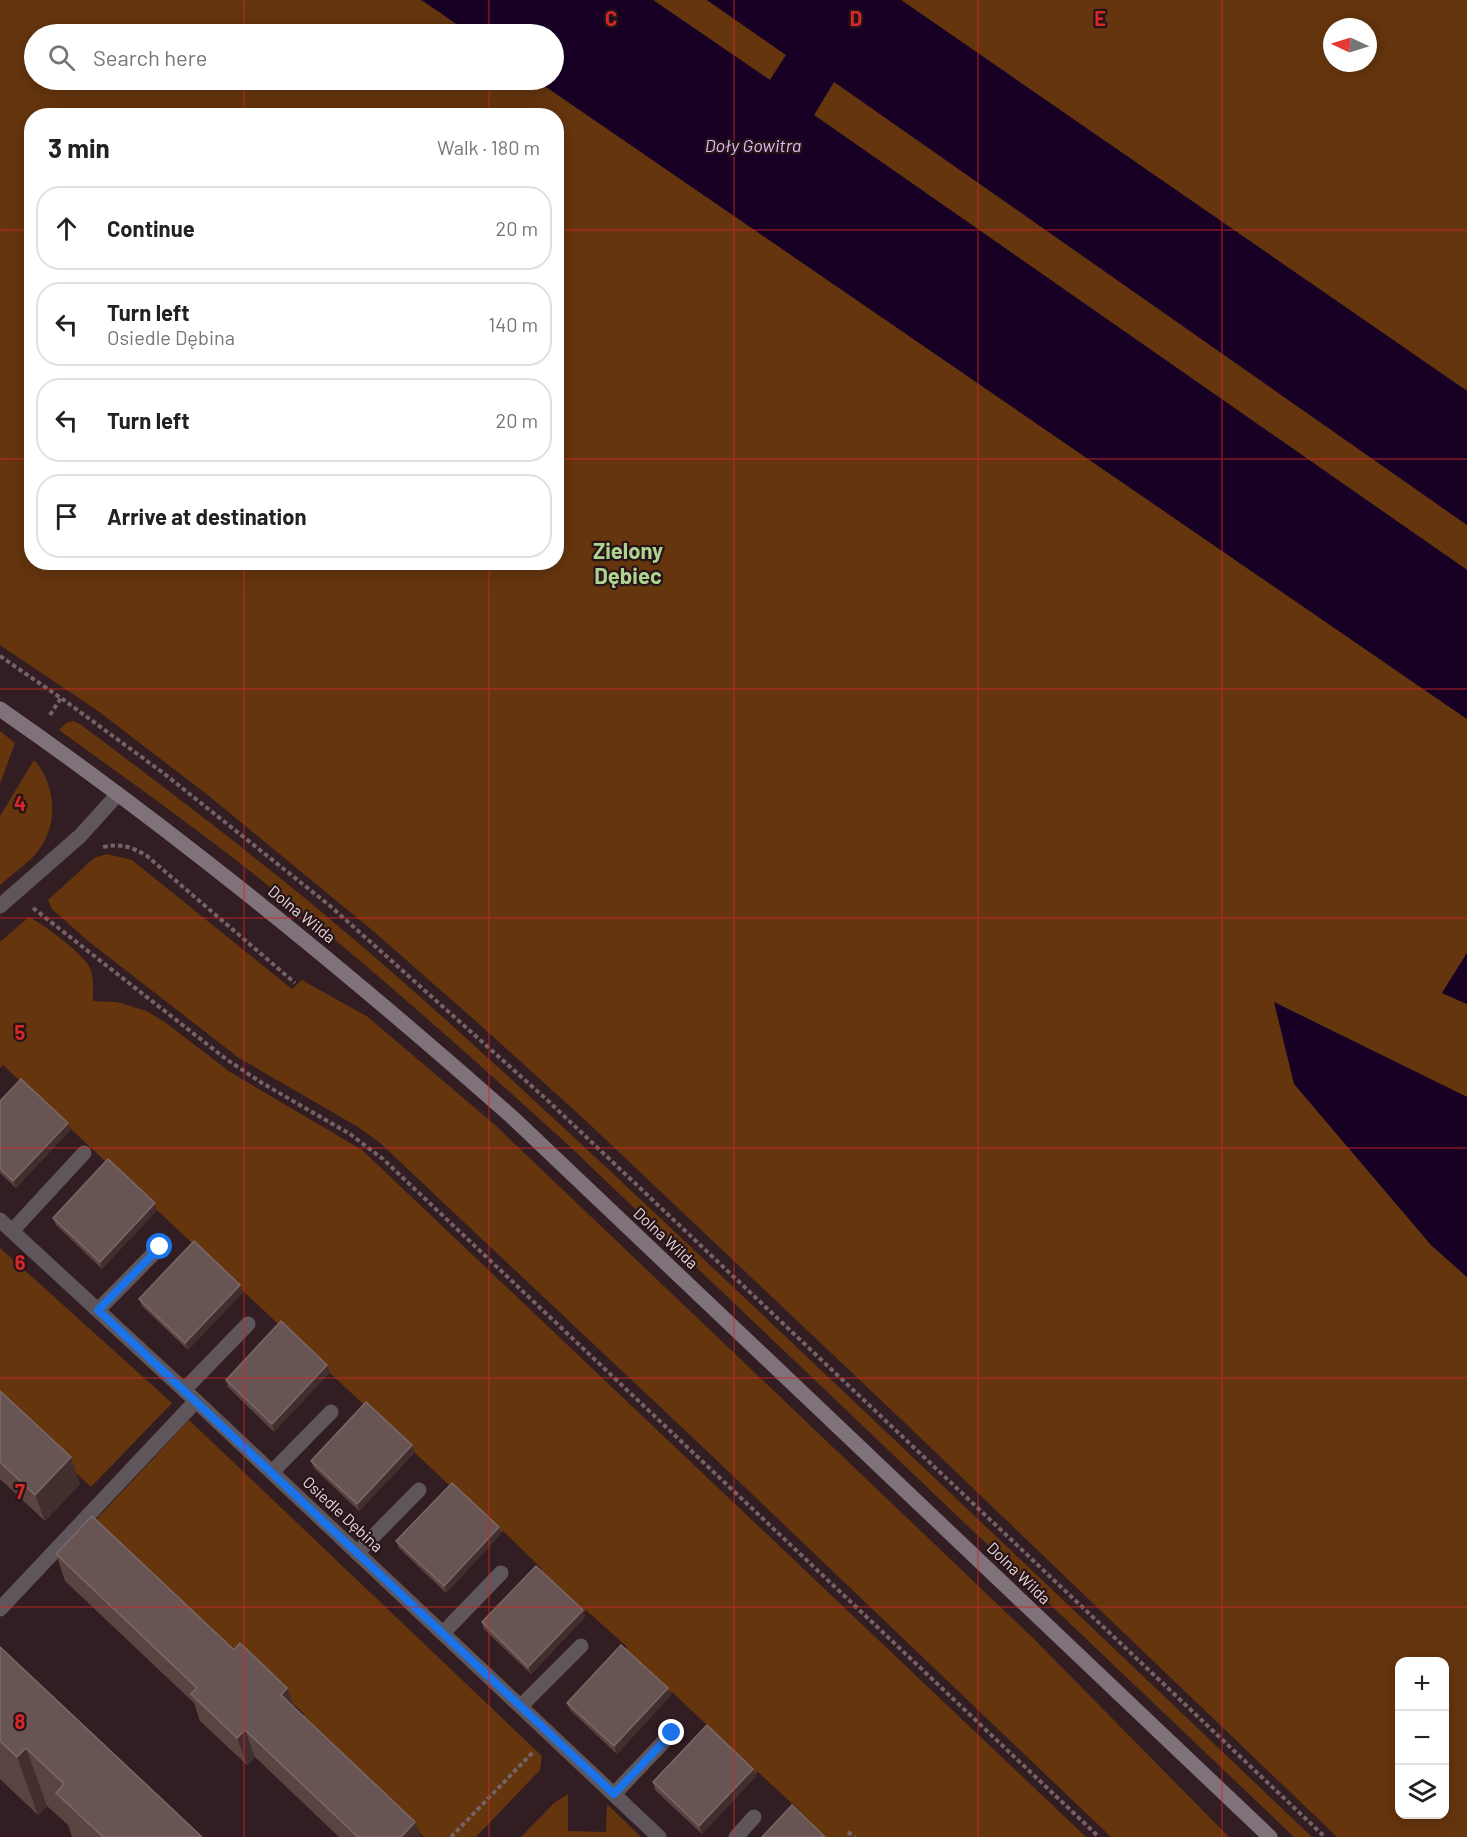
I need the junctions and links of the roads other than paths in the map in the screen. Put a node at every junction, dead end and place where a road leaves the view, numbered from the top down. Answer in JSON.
{"nodes":[{"id":1,"x":0,"y":709,"type":"edge"},
{"id":2,"x":117,"y":794,"type":"junction"},
{"id":3,"x":0,"y":906,"type":"edge"},
{"id":4,"x":84,"y":1153,"type":"dead end"},
{"id":5,"x":0,"y":1220,"type":"edge"},
{"id":6,"x":12,"y":1231,"type":"junction"},
{"id":7,"x":160,"y":1247,"type":"dead end"},
{"id":8,"x":98,"y":1310,"type":"junction"},
{"id":9,"x":248,"y":1324,"type":"dead end"},
{"id":10,"x":184,"y":1390,"type":"junction"},
{"id":11,"x":196,"y":1401,"type":"junction"},
{"id":12,"x":331,"y":1412,"type":"dead end"},
{"id":13,"x":272,"y":1472,"type":"junction"},
{"id":14,"x":419,"y":1490,"type":"dead end"},
{"id":15,"x":357,"y":1552,"type":"junction"},
{"id":16,"x":501,"y":1573,"type":"dead end"},
{"id":17,"x":0,"y":1609,"type":"edge"},
{"id":18,"x":442,"y":1633,"type":"junction"},
{"id":19,"x":582,"y":1646,"type":"dead end"},
{"id":20,"x":521,"y":1706,"type":"junction"},
{"id":21,"x":672,"y":1733,"type":"dead end"},
{"id":22,"x":614,"y":1794,"type":"junction"},
{"id":23,"x":754,"y":1817,"type":"dead end"},
{"id":24,"x":659,"y":1837,"type":"edge"},
{"id":25,"x":736,"y":1837,"type":"edge"},
{"id":26,"x":1270,"y":1837,"type":"edge"}],
"edges":[{"from":1,"to":2,"type":"main road","name":"Dolna Wilda"},
{"from":2,"to":3,"type":"street"},
{"from":2,"to":26,"type":"main road","name":"Dolna Wilda"},
{"from":4,"to":6,"type":"street"},
{"from":5,"to":6,"type":"street","name":"Osiedle Dębina"},
{"from":6,"to":8,"type":"street","name":"Osiedle Dębina"},
{"from":7,"to":8,"type":"street"},
{"from":8,"to":10,"type":"street","name":"Osiedle Dębina"},
{"from":9,"to":10,"type":"street"},
{"from":10,"to":11,"type":"street","name":"Osiedle Dębina"},
{"from":11,"to":13,"type":"street","name":"Osiedle Dębina"},
{"from":11,"to":17,"type":"street"},
{"from":12,"to":13,"type":"street"},
{"from":13,"to":15,"type":"street","name":"Osiedle Dębina"},
{"from":14,"to":15,"type":"street"},
{"from":15,"to":18,"type":"street","name":"Osiedle Dębina"},
{"from":16,"to":18,"type":"street"},
{"from":18,"to":20,"type":"street","name":"Osiedle Dębina"},
{"from":19,"to":20,"type":"street"},
{"from":20,"to":22,"type":"street","name":"Osiedle Dębina"},
{"from":21,"to":22,"type":"street"},
{"from":22,"to":24,"type":"street","name":"Osiedle Dębina"},
{"from":23,"to":25,"type":"street"}]}
